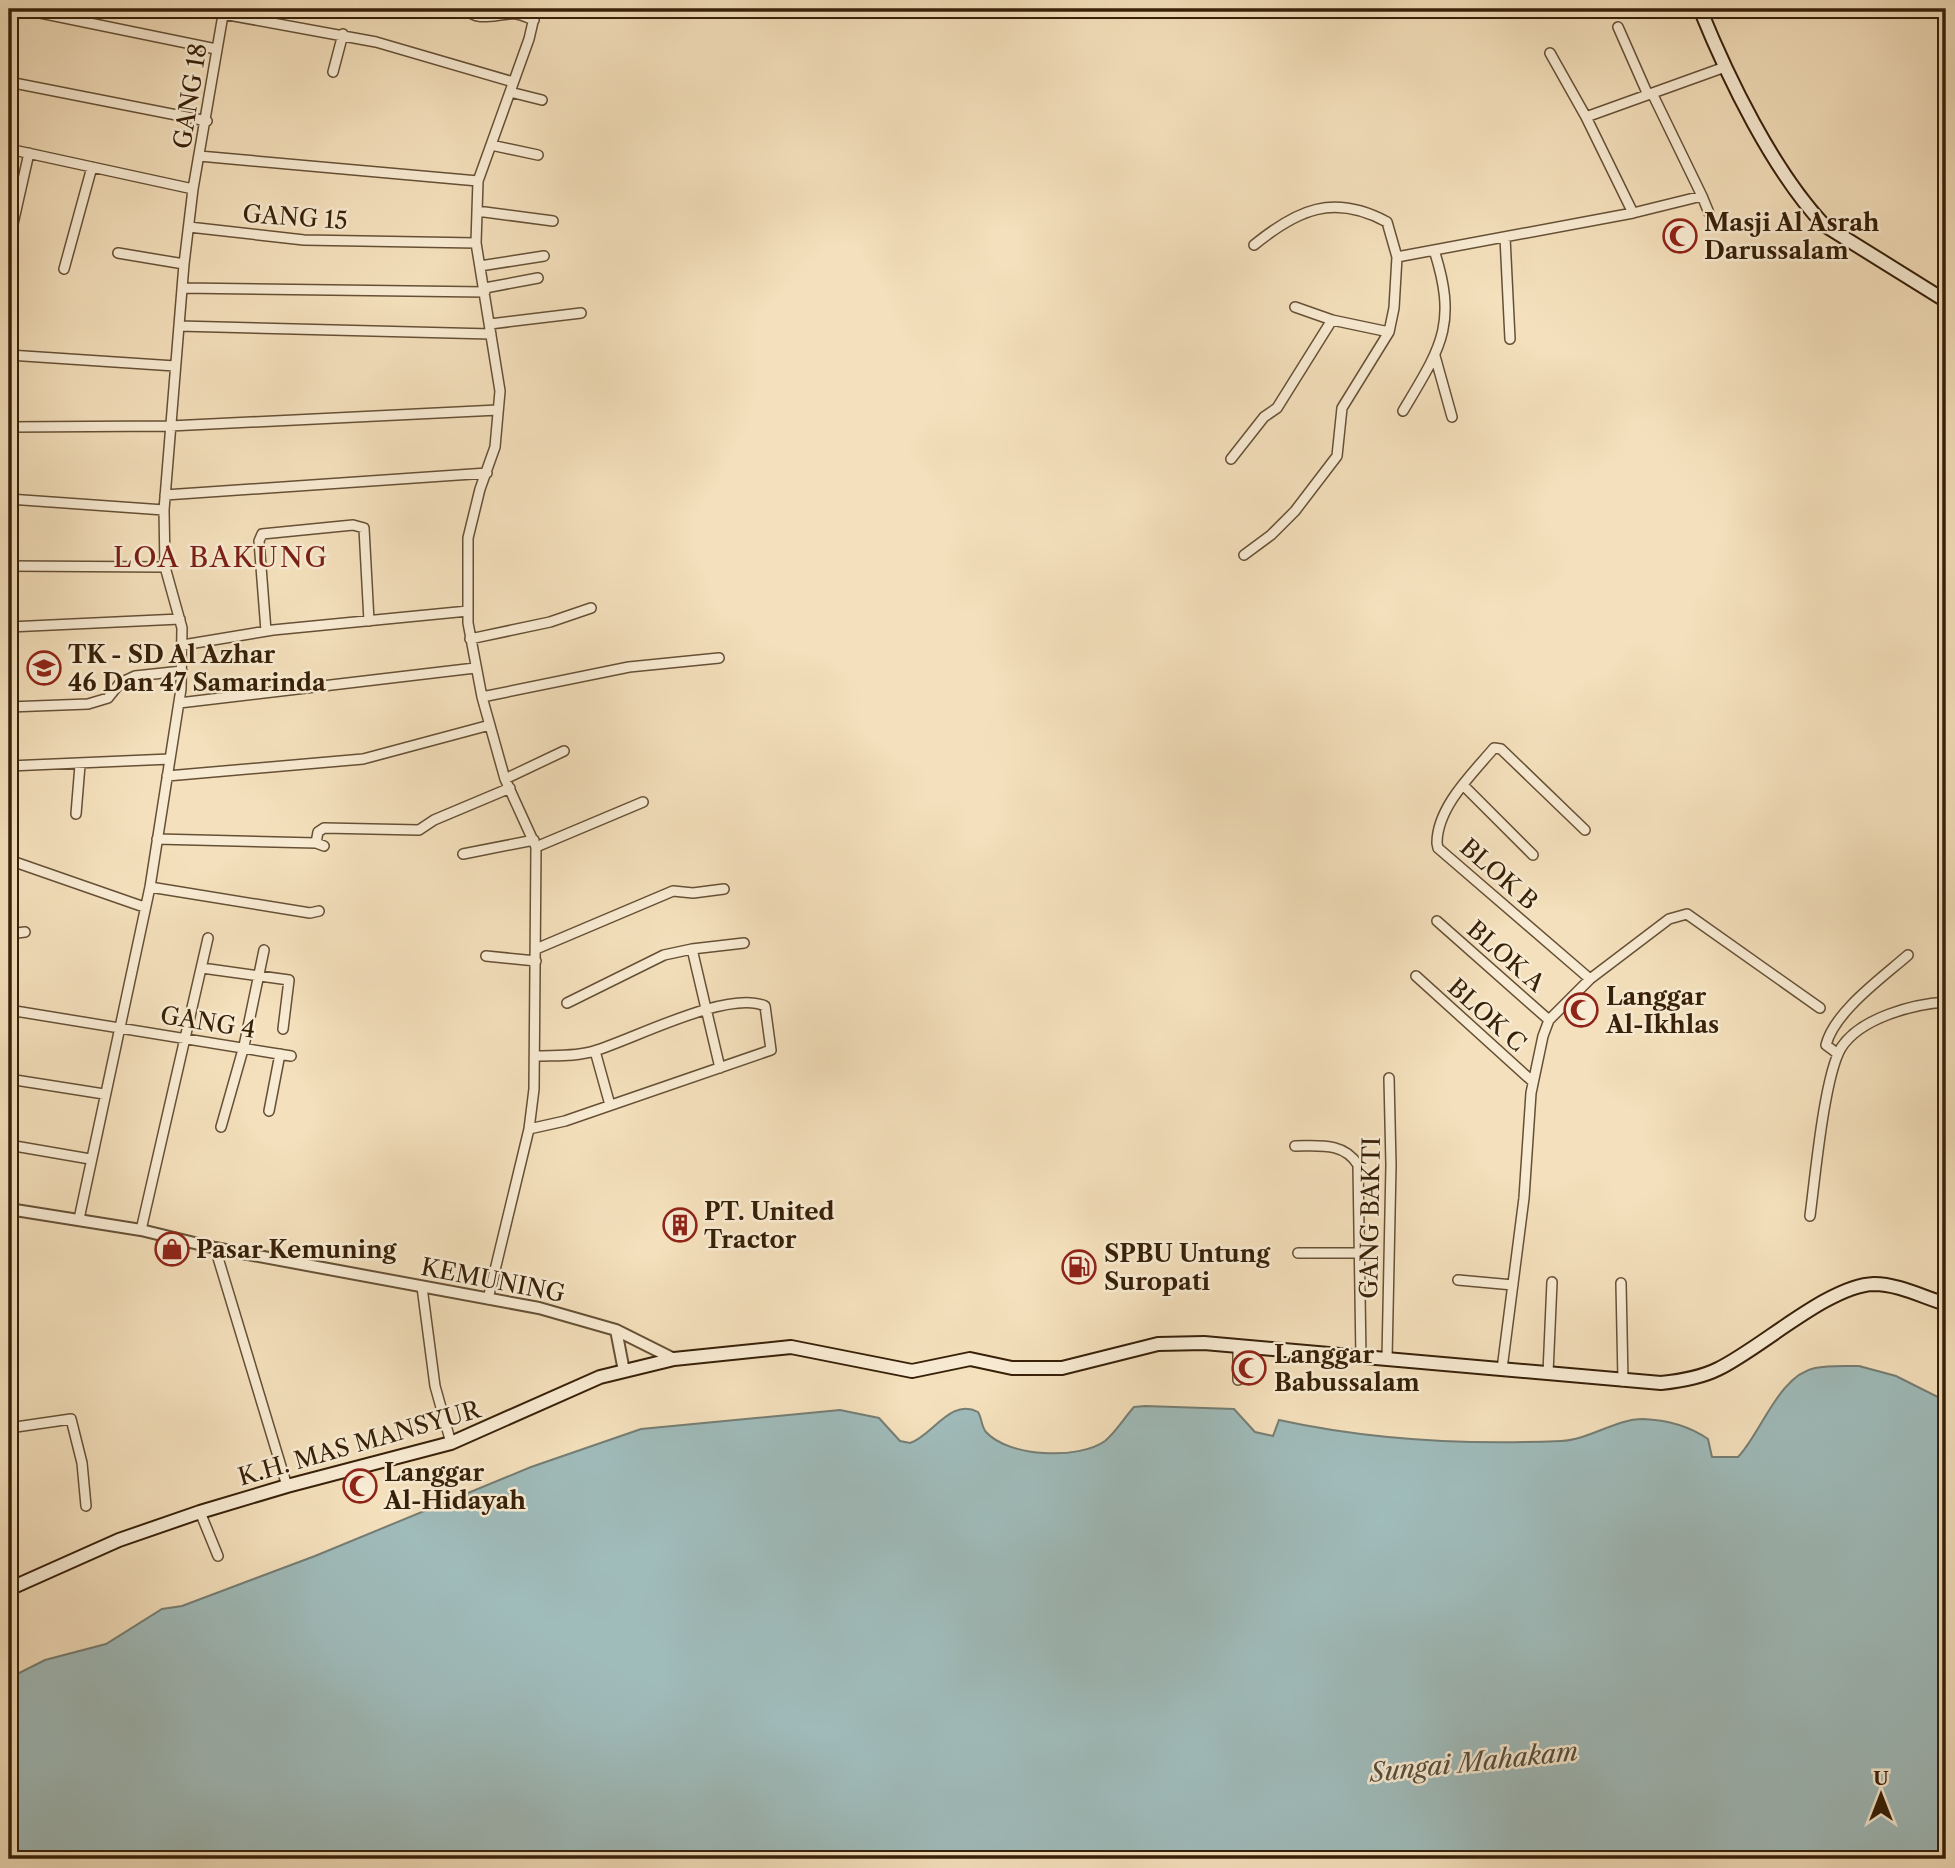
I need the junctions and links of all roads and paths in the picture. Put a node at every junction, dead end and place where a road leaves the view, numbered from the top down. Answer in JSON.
{"nodes":[{"id":1,"x":21,"y":9,"type":"edge"},
{"id":2,"x":466,"y":9,"type":"edge"},
{"id":3,"x":536,"y":9,"type":"edge"},
{"id":4,"x":1700,"y":9,"type":"edge"},
{"id":5,"x":224,"y":11,"type":"edge"},
{"id":6,"x":534,"y":20,"type":"junction"},
{"id":7,"x":1618,"y":27,"type":"dead end"},
{"id":8,"x":343,"y":34,"type":"junction"},
{"id":9,"x":216,"y":49,"type":"junction"},
{"id":10,"x":1550,"y":53,"type":"dead end"},
{"id":11,"x":1725,"y":67,"type":"junction"},
{"id":12,"x":333,"y":72,"type":"dead end"},
{"id":13,"x":9,"y":82,"type":"edge"},
{"id":14,"x":512,"y":87,"type":"junction"},
{"id":15,"x":1650,"y":94,"type":"junction"},
{"id":16,"x":542,"y":100,"type":"dead end"},
{"id":17,"x":1586,"y":117,"type":"junction"},
{"id":18,"x":206,"y":121,"type":"junction"},
{"id":19,"x":491,"y":145,"type":"junction"},
{"id":20,"x":9,"y":149,"type":"edge"},
{"id":21,"x":29,"y":153,"type":"junction"},
{"id":22,"x":538,"y":155,"type":"dead end"},
{"id":23,"x":199,"y":156,"type":"junction"},
{"id":24,"x":92,"y":167,"type":"junction"},
{"id":25,"x":478,"y":181,"type":"junction"},
{"id":26,"x":193,"y":189,"type":"junction"},
{"id":27,"x":1702,"y":196,"type":"junction"},
{"id":28,"x":477,"y":211,"type":"junction"},
{"id":29,"x":1633,"y":212,"type":"junction"},
{"id":30,"x":1709,"y":213,"type":"dead end"},
{"id":31,"x":553,"y":221,"type":"dead end"},
{"id":32,"x":189,"y":227,"type":"junction"},
{"id":33,"x":10,"y":237,"type":"edge"},
{"id":34,"x":1504,"y":237,"type":"junction"},
{"id":35,"x":476,"y":243,"type":"junction"},
{"id":36,"x":1254,"y":245,"type":"dead end"},
{"id":37,"x":1434,"y":250,"type":"junction"},
{"id":38,"x":117,"y":253,"type":"dead end"},
{"id":39,"x":544,"y":256,"type":"dead end"},
{"id":40,"x":1397,"y":257,"type":"junction"},
{"id":41,"x":184,"y":264,"type":"junction"},
{"id":42,"x":480,"y":266,"type":"junction"},
{"id":43,"x":64,"y":269,"type":"dead end"},
{"id":44,"x":538,"y":278,"type":"dead end"},
{"id":45,"x":182,"y":288,"type":"junction"},
{"id":46,"x":485,"y":290,"type":"junction"},
{"id":47,"x":1946,"y":301,"type":"edge"},
{"id":48,"x":1295,"y":307,"type":"dead end"},
{"id":49,"x":581,"y":313,"type":"dead end"},
{"id":50,"x":1332,"y":320,"type":"junction"},
{"id":51,"x":179,"y":326,"type":"junction"},
{"id":52,"x":491,"y":329,"type":"junction"},
{"id":53,"x":1389,"y":332,"type":"junction"},
{"id":54,"x":1510,"y":340,"type":"dead end"},
{"id":55,"x":9,"y":355,"type":"edge"},
{"id":56,"x":1435,"y":356,"type":"junction"},
{"id":57,"x":174,"y":366,"type":"junction"},
{"id":58,"x":498,"y":410,"type":"junction"},
{"id":59,"x":1403,"y":411,"type":"dead end"},
{"id":60,"x":1452,"y":416,"type":"dead end"},
{"id":61,"x":170,"y":426,"type":"junction"},
{"id":62,"x":9,"y":427,"type":"edge"},
{"id":63,"x":1231,"y":459,"type":"dead end"},
{"id":64,"x":487,"y":473,"type":"junction"},
{"id":65,"x":165,"y":495,"type":"junction"},
{"id":66,"x":9,"y":499,"type":"edge"},
{"id":67,"x":164,"y":510,"type":"junction"},
{"id":68,"x":1244,"y":555,"type":"dead end"},
{"id":69,"x":9,"y":566,"type":"edge"},
{"id":70,"x":165,"y":566,"type":"junction"},
{"id":71,"x":591,"y":608,"type":"dead end"},
{"id":72,"x":468,"y":611,"type":"junction"},
{"id":73,"x":180,"y":619,"type":"junction"},
{"id":74,"x":369,"y":621,"type":"junction"},
{"id":75,"x":9,"y":627,"type":"edge"},
{"id":76,"x":265,"y":631,"type":"junction"},
{"id":77,"x":470,"y":639,"type":"junction"},
{"id":78,"x":183,"y":645,"type":"junction"},
{"id":79,"x":719,"y":658,"type":"dead end"},
{"id":80,"x":475,"y":667,"type":"junction"},
{"id":81,"x":182,"y":671,"type":"junction"},
{"id":82,"x":482,"y":697,"type":"junction"},
{"id":83,"x":179,"y":703,"type":"junction"},
{"id":84,"x":9,"y":707,"type":"edge"},
{"id":85,"x":490,"y":725,"type":"junction"},
{"id":86,"x":564,"y":751,"type":"dead end"},
{"id":87,"x":170,"y":759,"type":"junction"},
{"id":88,"x":80,"y":765,"type":"junction"},
{"id":89,"x":9,"y":766,"type":"edge"},
{"id":90,"x":167,"y":776,"type":"junction"},
{"id":91,"x":507,"y":784,"type":"junction"},
{"id":92,"x":1463,"y":785,"type":"junction"},
{"id":93,"x":643,"y":802,"type":"dead end"},
{"id":94,"x":76,"y":814,"type":"dead end"},
{"id":95,"x":1585,"y":830,"type":"dead end"},
{"id":96,"x":157,"y":839,"type":"junction"},
{"id":97,"x":535,"y":843,"type":"junction"},
{"id":98,"x":463,"y":854,"type":"dead end"},
{"id":99,"x":1533,"y":855,"type":"dead end"},
{"id":100,"x":9,"y":860,"type":"edge"},
{"id":101,"x":150,"y":887,"type":"junction"},
{"id":102,"x":724,"y":889,"type":"dead end"},
{"id":103,"x":144,"y":907,"type":"junction"},
{"id":104,"x":319,"y":911,"type":"dead end"},
{"id":105,"x":1437,"y":920,"type":"dead end"},
{"id":106,"x":25,"y":932,"type":"dead end"},
{"id":107,"x":9,"y":934,"type":"edge"},
{"id":108,"x":208,"y":938,"type":"dead end"},
{"id":109,"x":744,"y":943,"type":"dead end"},
{"id":110,"x":536,"y":949,"type":"junction"},
{"id":111,"x":692,"y":949,"type":"junction"},
{"id":112,"x":264,"y":950,"type":"dead end"},
{"id":113,"x":1908,"y":955,"type":"dead end"},
{"id":114,"x":486,"y":956,"type":"dead end"},
{"id":115,"x":536,"y":961,"type":"junction"},
{"id":116,"x":202,"y":968,"type":"junction"},
{"id":117,"x":261,"y":975,"type":"junction"},
{"id":118,"x":1416,"y":976,"type":"dead end"},
{"id":119,"x":1590,"y":979,"type":"junction"},
{"id":120,"x":1946,"y":1002,"type":"edge"},
{"id":121,"x":567,"y":1003,"type":"dead end"},
{"id":122,"x":1820,"y":1008,"type":"dead end"},
{"id":123,"x":9,"y":1010,"type":"edge"},
{"id":124,"x":705,"y":1010,"type":"junction"},
{"id":125,"x":1946,"y":1011,"type":"edge"},
{"id":126,"x":1549,"y":1020,"type":"junction"},
{"id":127,"x":119,"y":1028,"type":"junction"},
{"id":128,"x":283,"y":1029,"type":"dead end"},
{"id":129,"x":186,"y":1038,"type":"junction"},
{"id":130,"x":244,"y":1046,"type":"junction"},
{"id":131,"x":595,"y":1051,"type":"junction"},
{"id":132,"x":280,"y":1054,"type":"junction"},
{"id":133,"x":1838,"y":1054,"type":"junction"},
{"id":134,"x":291,"y":1056,"type":"dead end"},
{"id":135,"x":534,"y":1056,"type":"junction"},
{"id":136,"x":720,"y":1068,"type":"junction"},
{"id":137,"x":1389,"y":1078,"type":"dead end"},
{"id":138,"x":9,"y":1079,"type":"edge"},
{"id":139,"x":1532,"y":1081,"type":"junction"},
{"id":140,"x":104,"y":1094,"type":"junction"},
{"id":141,"x":610,"y":1105,"type":"junction"},
{"id":142,"x":270,"y":1111,"type":"dead end"},
{"id":143,"x":221,"y":1127,"type":"dead end"},
{"id":144,"x":530,"y":1129,"type":"junction"},
{"id":145,"x":9,"y":1145,"type":"edge"},
{"id":146,"x":1295,"y":1146,"type":"dead end"},
{"id":147,"x":90,"y":1159,"type":"junction"},
{"id":148,"x":9,"y":1209,"type":"edge"},
{"id":149,"x":1810,"y":1216,"type":"dead end"},
{"id":150,"x":79,"y":1219,"type":"junction"},
{"id":151,"x":141,"y":1230,"type":"junction"},
{"id":152,"x":215,"y":1248,"type":"junction"},
{"id":153,"x":1359,"y":1253,"type":"junction"},
{"id":154,"x":1298,"y":1254,"type":"dead end"},
{"id":155,"x":1458,"y":1280,"type":"dead end"},
{"id":156,"x":1552,"y":1282,"type":"dead end"},
{"id":157,"x":1620,"y":1283,"type":"dead end"},
{"id":158,"x":1513,"y":1285,"type":"junction"},
{"id":159,"x":422,"y":1287,"type":"junction"},
{"id":160,"x":488,"y":1299,"type":"junction"},
{"id":161,"x":1946,"y":1304,"type":"edge"},
{"id":162,"x":616,"y":1330,"type":"junction"},
{"id":163,"x":1238,"y":1345,"type":"junction"},
{"id":164,"x":1361,"y":1357,"type":"junction"},
{"id":165,"x":674,"y":1359,"type":"junction"},
{"id":166,"x":1387,"y":1359,"type":"junction"},
{"id":167,"x":1502,"y":1369,"type":"junction"},
{"id":168,"x":624,"y":1371,"type":"junction"},
{"id":169,"x":1548,"y":1373,"type":"junction"},
{"id":170,"x":1238,"y":1380,"type":"dead end"},
{"id":171,"x":1623,"y":1381,"type":"junction"},
{"id":172,"x":9,"y":1428,"type":"edge"},
{"id":173,"x":451,"y":1443,"type":"junction"},
{"id":174,"x":287,"y":1486,"type":"junction"},
{"id":175,"x":86,"y":1506,"type":"dead end"},
{"id":176,"x":200,"y":1512,"type":"junction"},
{"id":177,"x":218,"y":1556,"type":"dead end"},
{"id":178,"x":9,"y":1590,"type":"edge"}],
"edges":[{"from":1,"to":9,"type":"street"},
{"from":2,"to":6,"type":"street"},
{"from":3,"to":6,"type":"street"},
{"from":4,"to":11,"type":"main road"},
{"from":5,"to":8,"type":"street"},
{"from":5,"to":9,"type":"street","name":"GANG 18"},
{"from":6,"to":14,"type":"street"},
{"from":7,"to":15,"type":"street"},
{"from":8,"to":12,"type":"street"},
{"from":8,"to":14,"type":"street"},
{"from":9,"to":18,"type":"street","name":"GANG 18"},
{"from":10,"to":17,"type":"street"},
{"from":11,"to":15,"type":"street"},
{"from":11,"to":47,"type":"main road"},
{"from":13,"to":18,"type":"street"},
{"from":14,"to":16,"type":"street"},
{"from":14,"to":19,"type":"street"},
{"from":15,"to":17,"type":"street"},
{"from":15,"to":27,"type":"street"},
{"from":17,"to":29,"type":"street"},
{"from":18,"to":23,"type":"street","name":"GANG 18"},
{"from":19,"to":22,"type":"street"},
{"from":19,"to":25,"type":"street"},
{"from":20,"to":21,"type":"street"},
{"from":21,"to":24,"type":"street"},
{"from":21,"to":33,"type":"street"},
{"from":23,"to":25,"type":"street"},
{"from":23,"to":26,"type":"street","name":"GANG 18"},
{"from":24,"to":26,"type":"street"},
{"from":24,"to":43,"type":"street"},
{"from":25,"to":28,"type":"street"},
{"from":26,"to":32,"type":"street","name":"GANG 18"},
{"from":27,"to":29,"type":"street"},
{"from":27,"to":30,"type":"street"},
{"from":28,"to":31,"type":"street"},
{"from":28,"to":35,"type":"street"},
{"from":29,"to":34,"type":"street"},
{"from":32,"to":35,"type":"street","name":"GANG 15"},
{"from":32,"to":41,"type":"street","name":"GANG 18"},
{"from":34,"to":37,"type":"street"},
{"from":34,"to":54,"type":"street"},
{"from":35,"to":42,"type":"street"},
{"from":36,"to":40,"type":"street"},
{"from":37,"to":40,"type":"street"},
{"from":37,"to":56,"type":"street"},
{"from":38,"to":41,"type":"street"},
{"from":39,"to":42,"type":"street"},
{"from":40,"to":53,"type":"street"},
{"from":41,"to":45,"type":"street","name":"GANG 18"},
{"from":42,"to":46,"type":"street"},
{"from":44,"to":46,"type":"street"},
{"from":45,"to":46,"type":"street"},
{"from":45,"to":51,"type":"street","name":"GANG 18"},
{"from":46,"to":52,"type":"street"},
{"from":48,"to":50,"type":"street"},
{"from":49,"to":52,"type":"street"},
{"from":50,"to":53,"type":"street"},
{"from":50,"to":63,"type":"street"},
{"from":51,"to":52,"type":"street"},
{"from":51,"to":57,"type":"street","name":"GANG 18"},
{"from":52,"to":58,"type":"street"},
{"from":53,"to":68,"type":"street"},
{"from":55,"to":57,"type":"street"},
{"from":56,"to":59,"type":"street"},
{"from":56,"to":60,"type":"street"},
{"from":57,"to":61,"type":"street","name":"GANG 18"},
{"from":58,"to":61,"type":"street"},
{"from":58,"to":64,"type":"street"},
{"from":61,"to":62,"type":"street"},
{"from":61,"to":65,"type":"street","name":"GANG 18"},
{"from":64,"to":65,"type":"street"},
{"from":64,"to":72,"type":"street"},
{"from":65,"to":67,"type":"street","name":"GANG 18"},
{"from":66,"to":67,"type":"street"},
{"from":67,"to":70,"type":"street","name":"GANG 18"},
{"from":69,"to":70,"type":"street"},
{"from":70,"to":73,"type":"street","name":"GANG 18"},
{"from":71,"to":77,"type":"street"},
{"from":72,"to":74,"type":"street"},
{"from":72,"to":77,"type":"street"},
{"from":73,"to":75,"type":"street"},
{"from":73,"to":78,"type":"street","name":"GANG 18"},
{"from":74,"to":76,"type":"street"},
{"from":74,"to":76,"type":"street"},
{"from":76,"to":78,"type":"street"},
{"from":77,"to":80,"type":"street"},
{"from":78,"to":81,"type":"street","name":"GANG 18"},
{"from":79,"to":82,"type":"street"},
{"from":80,"to":82,"type":"street"},
{"from":80,"to":83,"type":"street"},
{"from":81,"to":83,"type":"street","name":"GANG 18"},
{"from":81,"to":84,"type":"street"},
{"from":82,"to":85,"type":"street"},
{"from":83,"to":87,"type":"street","name":"GANG 18"},
{"from":85,"to":90,"type":"street"},
{"from":85,"to":91,"type":"street"},
{"from":86,"to":91,"type":"street"},
{"from":87,"to":88,"type":"street"},
{"from":87,"to":90,"type":"street","name":"GANG 18"},
{"from":88,"to":89,"type":"street"},
{"from":88,"to":94,"type":"street"},
{"from":90,"to":96,"type":"street","name":"GANG 18"},
{"from":91,"to":96,"type":"street"},
{"from":91,"to":97,"type":"street"},
{"from":92,"to":95,"type":"street","name":"BLOK B"},
{"from":92,"to":99,"type":"street"},
{"from":92,"to":119,"type":"street","name":"BLOK B"},
{"from":93,"to":97,"type":"street"},
{"from":96,"to":101,"type":"street","name":"GANG 18"},
{"from":97,"to":98,"type":"street"},
{"from":97,"to":110,"type":"street"},
{"from":100,"to":103,"type":"street"},
{"from":101,"to":103,"type":"street","name":"GANG 18"},
{"from":101,"to":104,"type":"street"},
{"from":102,"to":110,"type":"street"},
{"from":103,"to":127,"type":"street","name":"GANG 18"},
{"from":105,"to":126,"type":"street","name":"BLOK A"},
{"from":106,"to":107,"type":"street"},
{"from":108,"to":116,"type":"street"},
{"from":109,"to":111,"type":"street"},
{"from":110,"to":115,"type":"street"},
{"from":111,"to":121,"type":"street"},
{"from":111,"to":124,"type":"street"},
{"from":112,"to":117,"type":"street"},
{"from":113,"to":133,"type":"street"},
{"from":114,"to":115,"type":"street"},
{"from":115,"to":135,"type":"street"},
{"from":116,"to":117,"type":"street"},
{"from":116,"to":129,"type":"street"},
{"from":117,"to":128,"type":"street"},
{"from":117,"to":130,"type":"street"},
{"from":118,"to":139,"type":"street","name":"BLOK C"},
{"from":119,"to":122,"type":"street"},
{"from":119,"to":126,"type":"street"},
{"from":120,"to":125,"type":"street"},
{"from":120,"to":133,"type":"street"},
{"from":123,"to":127,"type":"street","name":"GANG 4"},
{"from":124,"to":131,"type":"street"},
{"from":124,"to":136,"type":"street"},
{"from":124,"to":136,"type":"street"},
{"from":126,"to":139,"type":"street"},
{"from":127,"to":129,"type":"street","name":"GANG 4"},
{"from":127,"to":140,"type":"street","name":"GANG 18"},
{"from":129,"to":130,"type":"street","name":"GANG 4"},
{"from":129,"to":151,"type":"street"},
{"from":130,"to":132,"type":"street","name":"GANG 4"},
{"from":130,"to":143,"type":"street"},
{"from":131,"to":135,"type":"street"},
{"from":131,"to":141,"type":"street"},
{"from":132,"to":134,"type":"street","name":"GANG 4"},
{"from":132,"to":142,"type":"street"},
{"from":133,"to":149,"type":"street"},
{"from":135,"to":144,"type":"street"},
{"from":136,"to":141,"type":"street"},
{"from":137,"to":166,"type":"street","name":"GANG BAKTI"},
{"from":138,"to":140,"type":"street"},
{"from":139,"to":158,"type":"street"},
{"from":140,"to":147,"type":"street","name":"GANG 18"},
{"from":141,"to":144,"type":"street"},
{"from":144,"to":160,"type":"street"},
{"from":145,"to":147,"type":"street"},
{"from":146,"to":153,"type":"street"},
{"from":147,"to":150,"type":"street","name":"GANG 18"},
{"from":148,"to":150,"type":"street","name":"KEMUNING"},
{"from":150,"to":151,"type":"street","name":"KEMUNING"},
{"from":151,"to":152,"type":"street","name":"KEMUNING"},
{"from":152,"to":159,"type":"street","name":"KEMUNING"},
{"from":152,"to":174,"type":"street"},
{"from":153,"to":154,"type":"street"},
{"from":153,"to":164,"type":"street"},
{"from":155,"to":158,"type":"street"},
{"from":156,"to":169,"type":"street"},
{"from":157,"to":171,"type":"street"},
{"from":158,"to":167,"type":"street"},
{"from":159,"to":160,"type":"street","name":"KEMUNING"},
{"from":159,"to":173,"type":"street"},
{"from":160,"to":162,"type":"street","name":"KEMUNING"},
{"from":161,"to":171,"type":"main road","name":"K.H. MAS MANSYUR"},
{"from":162,"to":165,"type":"street","name":"KEMUNING"},
{"from":162,"to":168,"type":"street"},
{"from":163,"to":164,"type":"main road","name":"K.H. MAS MANSYUR"},
{"from":163,"to":165,"type":"main road","name":"K.H. MAS MANSYUR"},
{"from":163,"to":170,"type":"street"},
{"from":164,"to":166,"type":"main road","name":"K.H. MAS MANSYUR"},
{"from":165,"to":168,"type":"main road","name":"K.H. MAS MANSYUR"},
{"from":166,"to":167,"type":"main road","name":"K.H. MAS MANSYUR"},
{"from":167,"to":169,"type":"main road","name":"K.H. MAS MANSYUR"},
{"from":168,"to":173,"type":"main road","name":"K.H. MAS MANSYUR"},
{"from":169,"to":171,"type":"main road","name":"K.H. MAS MANSYUR"},
{"from":172,"to":175,"type":"street"},
{"from":173,"to":174,"type":"main road","name":"K.H. MAS MANSYUR"},
{"from":174,"to":176,"type":"main road","name":"K.H. MAS MANSYUR"},
{"from":176,"to":177,"type":"street"},
{"from":176,"to":178,"type":"main road","name":"K.H. MAS MANSYUR"}]}
